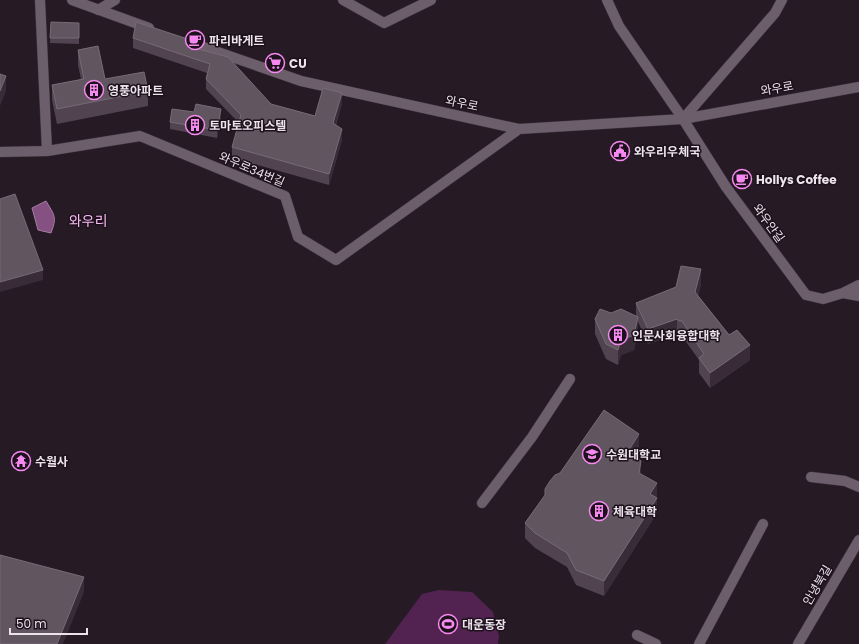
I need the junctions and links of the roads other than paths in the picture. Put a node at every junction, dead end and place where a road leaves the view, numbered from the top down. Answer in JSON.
{"nodes":[{"id":1,"x":40,"y":0,"type":"edge"},
{"id":2,"x":72,"y":0,"type":"edge"},
{"id":3,"x":115,"y":0,"type":"edge"},
{"id":4,"x":342,"y":0,"type":"edge"},
{"id":5,"x":431,"y":0,"type":"edge"},
{"id":6,"x":607,"y":0,"type":"edge"},
{"id":7,"x":782,"y":0,"type":"edge"},
{"id":8,"x":98,"y":10,"type":"junction"},
{"id":9,"x":158,"y":31,"type":"edge"},
{"id":10,"x":181,"y":39,"type":"edge"},
{"id":11,"x":859,"y":87,"type":"edge"},
{"id":12,"x":683,"y":119,"type":"junction"},
{"id":13,"x":519,"y":129,"type":"junction"},
{"id":14,"x":47,"y":151,"type":"junction"},
{"id":15,"x":0,"y":152,"type":"edge"},
{"id":16,"x":859,"y":285,"type":"edge"},
{"id":17,"x":843,"y":293,"type":"junction"},
{"id":18,"x":859,"y":296,"type":"edge"},
{"id":19,"x":570,"y":379,"type":"dead end"},
{"id":20,"x":810,"y":477,"type":"dead end"},
{"id":21,"x":859,"y":487,"type":"edge"},
{"id":22,"x":482,"y":503,"type":"dead end"},
{"id":23,"x":762,"y":524,"type":"dead end"},
{"id":24,"x":859,"y":540,"type":"edge"},
{"id":25,"x":637,"y":635,"type":"dead end"},
{"id":26,"x":656,"y":644,"type":"edge"},
{"id":27,"x":699,"y":644,"type":"edge"},
{"id":28,"x":798,"y":644,"type":"edge"}],
"edges":[{"from":1,"to":14,"type":"street"},
{"from":2,"to":8,"type":"street"},
{"from":3,"to":8,"type":"street"},
{"from":4,"to":5,"type":"street"},
{"from":6,"to":12,"type":"street","name":"와우안길"},
{"from":7,"to":12,"type":"street"},
{"from":8,"to":9,"type":"street"},
{"from":10,"to":13,"type":"street","name":"와우로"},
{"from":11,"to":12,"type":"street","name":"와우로"},
{"from":12,"to":13,"type":"street","name":"와우로"},
{"from":12,"to":17,"type":"street","name":"와우안길"},
{"from":13,"to":14,"type":"street","name":"와우로34번길"},
{"from":14,"to":15,"type":"street","name":"와우로34번길"},
{"from":16,"to":17,"type":"street","name":"와우안길"},
{"from":17,"to":18,"type":"street"},
{"from":19,"to":22,"type":"street"},
{"from":20,"to":21,"type":"street"},
{"from":23,"to":27,"type":"street"},
{"from":24,"to":28,"type":"street","name":"안녕북길"},
{"from":25,"to":26,"type":"street"}]}
